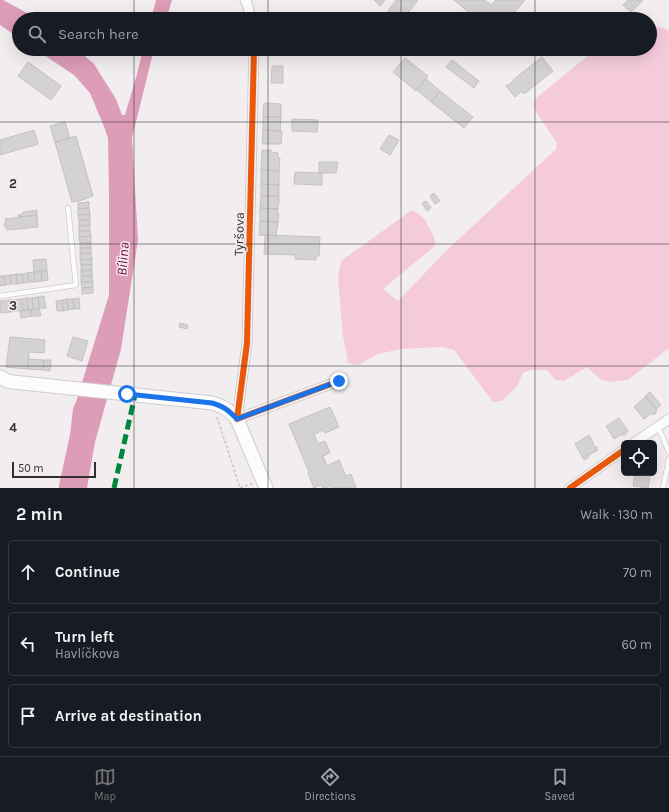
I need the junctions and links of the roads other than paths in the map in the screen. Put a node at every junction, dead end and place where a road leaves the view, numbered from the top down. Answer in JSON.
{"nodes":[{"id":1,"x":246,"y":1,"type":"edge"},
{"id":2,"x":249,"y":12,"type":"edge"},
{"id":3,"x":254,"y":56,"type":"edge"},
{"id":4,"x":68,"y":208,"type":"dead end"},
{"id":5,"x":0,"y":296,"type":"edge"},
{"id":6,"x":0,"y":377,"type":"edge"},
{"id":7,"x":339,"y":381,"type":"dead end"},
{"id":8,"x":237,"y":419,"type":"junction"},
{"id":9,"x":669,"y":419,"type":"edge"},
{"id":10,"x":658,"y":427,"type":"junction"},
{"id":11,"x":638,"y":440,"type":"edge"},
{"id":12,"x":621,"y":452,"type":"edge"},
{"id":13,"x":669,"y":452,"type":"edge"},
{"id":14,"x":669,"y":459,"type":"edge"},
{"id":15,"x":261,"y":485,"type":"edge"},
{"id":16,"x":570,"y":488,"type":"edge"},
{"id":17,"x":662,"y":488,"type":"edge"}],
"edges":[{"from":1,"to":2,"type":"street"},
{"from":3,"to":8,"type":"street","name":"Tyršova"},
{"from":4,"to":5,"type":"lane"},
{"from":6,"to":8,"type":"main road"},
{"from":7,"to":8,"type":"street"},
{"from":8,"to":15,"type":"main road"},
{"from":9,"to":10,"type":"street"},
{"from":10,"to":11,"type":"street"},
{"from":10,"to":13,"type":"lane"},
{"from":12,"to":16,"type":"street"},
{"from":14,"to":17,"type":"lane"}]}
